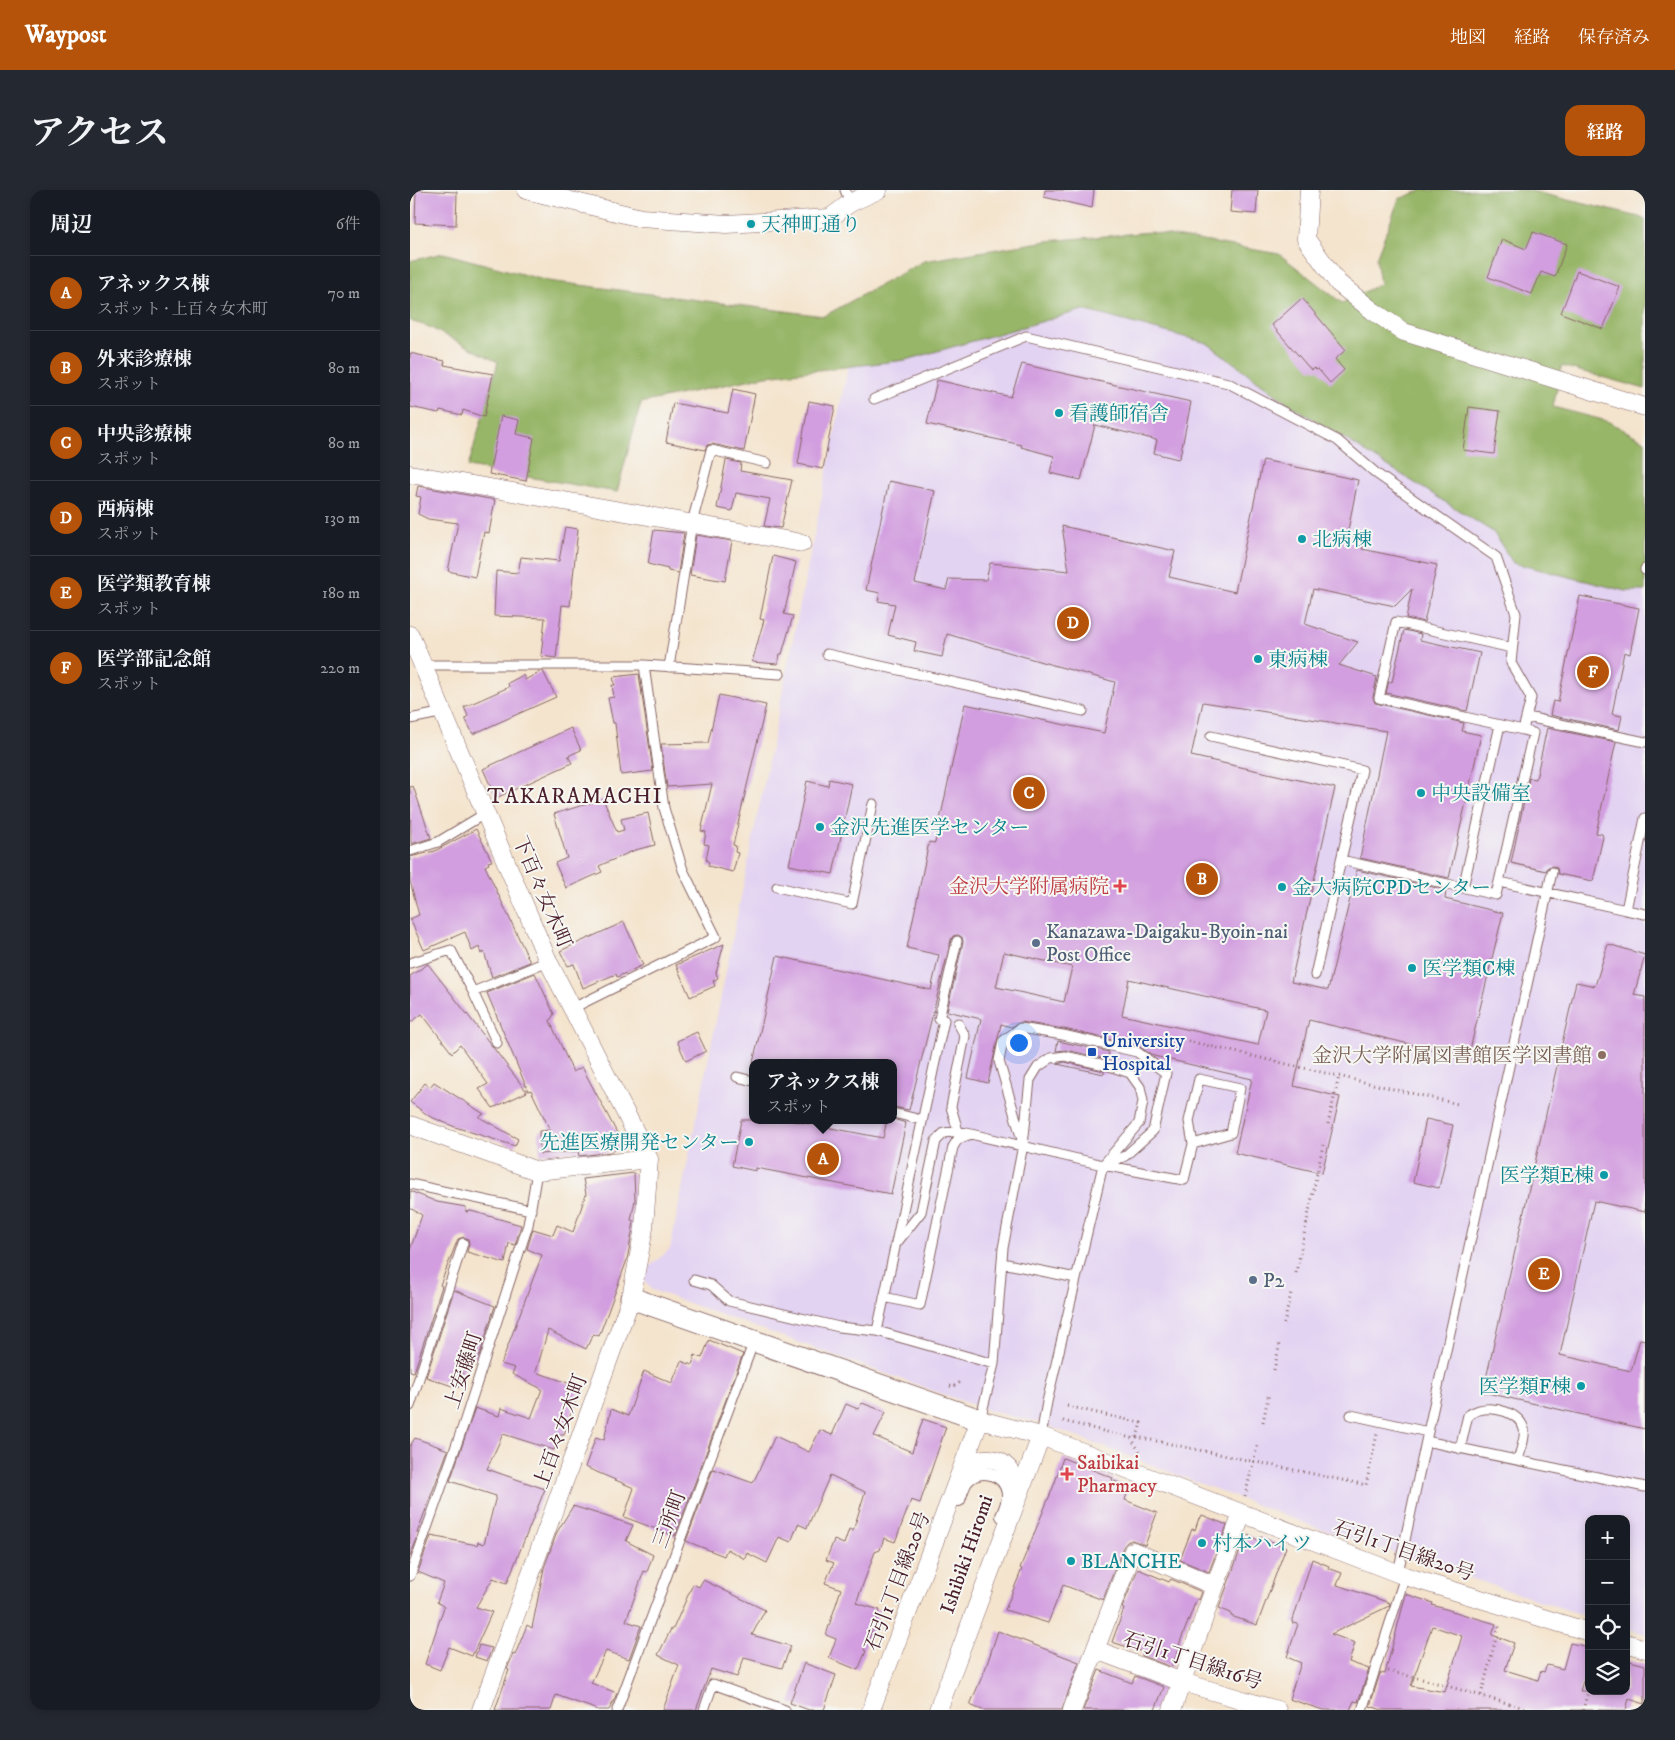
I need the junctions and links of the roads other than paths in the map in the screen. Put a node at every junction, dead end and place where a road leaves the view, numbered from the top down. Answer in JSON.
{"nodes":[{"id":1,"x":526,"y":190,"type":"edge"},
{"id":2,"x":878,"y":190,"type":"edge"},
{"id":3,"x":1310,"y":190,"type":"edge"},
{"id":4,"x":571,"y":195,"type":"edge"},
{"id":5,"x":847,"y":196,"type":"edge"},
{"id":6,"x":874,"y":399,"type":"dead end"},
{"id":7,"x":1645,"y":408,"type":"edge"},
{"id":8,"x":767,"y":463,"type":"dead end"},
{"id":9,"x":410,"y":474,"type":"edge"},
{"id":10,"x":692,"y":523,"type":"junction"},
{"id":11,"x":802,"y":543,"type":"dead end"},
{"id":12,"x":410,"y":635,"type":"edge"},
{"id":13,"x":1512,"y":648,"type":"junction"},
{"id":14,"x":827,"y":654,"type":"dead end"},
{"id":15,"x":423,"y":665,"type":"junction"},
{"id":16,"x":644,"y":665,"type":"junction"},
{"id":17,"x":670,"y":667,"type":"junction"},
{"id":18,"x":780,"y":674,"type":"dead end"},
{"id":19,"x":1083,"y":711,"type":"dead end"},
{"id":20,"x":444,"y":712,"type":"junction"},
{"id":21,"x":1527,"y":717,"type":"junction"},
{"id":22,"x":410,"y":719,"type":"edge"},
{"id":23,"x":1500,"y":725,"type":"junction"},
{"id":24,"x":1523,"y":730,"type":"junction"},
{"id":25,"x":1211,"y":736,"type":"dead end"},
{"id":26,"x":1645,"y":742,"type":"edge"},
{"id":27,"x":873,"y":804,"type":"dead end"},
{"id":28,"x":486,"y":813,"type":"junction"},
{"id":29,"x":1645,"y":818,"type":"edge"},
{"id":30,"x":410,"y":851,"type":"edge"},
{"id":31,"x":1341,"y":860,"type":"junction"},
{"id":32,"x":1552,"y":872,"type":"dead end"},
{"id":33,"x":1500,"y":882,"type":"junction"},
{"id":34,"x":777,"y":887,"type":"dead end"},
{"id":35,"x":1463,"y":888,"type":"junction"},
{"id":36,"x":1547,"y":893,"type":"junction"},
{"id":37,"x":1626,"y":910,"type":"junction"},
{"id":38,"x":1645,"y":914,"type":"edge"},
{"id":39,"x":957,"y":941,"type":"dead end"},
{"id":40,"x":548,"y":961,"type":"junction"},
{"id":41,"x":410,"y":963,"type":"edge"},
{"id":42,"x":1315,"y":975,"type":"dead end"},
{"id":43,"x":474,"y":992,"type":"junction"},
{"id":44,"x":573,"y":1008,"type":"junction"},
{"id":45,"x":958,"y":1024,"type":"dead end"},
{"id":46,"x":497,"y":1043,"type":"dead end"},
{"id":47,"x":737,"y":1077,"type":"dead end"},
{"id":48,"x":749,"y":1080,"type":"edge"},
{"id":49,"x":897,"y":1115,"type":"edge"},
{"id":50,"x":922,"y":1120,"type":"junction"},
{"id":51,"x":410,"y":1125,"type":"edge"},
{"id":52,"x":958,"y":1131,"type":"junction"},
{"id":53,"x":971,"y":1134,"type":"junction"},
{"id":54,"x":1193,"y":1144,"type":"junction"},
{"id":55,"x":1023,"y":1145,"type":"junction"},
{"id":56,"x":650,"y":1159,"type":"junction"},
{"id":57,"x":1103,"y":1165,"type":"junction"},
{"id":58,"x":537,"y":1171,"type":"junction"},
{"id":59,"x":410,"y":1184,"type":"edge"},
{"id":60,"x":531,"y":1210,"type":"junction"},
{"id":61,"x":463,"y":1243,"type":"dead end"},
{"id":62,"x":895,"y":1245,"type":"junction"},
{"id":63,"x":1002,"y":1262,"type":"junction"},
{"id":64,"x":1076,"y":1278,"type":"junction"},
{"id":65,"x":694,"y":1280,"type":"dead end"},
{"id":66,"x":884,"y":1297,"type":"junction"},
{"id":67,"x":631,"y":1298,"type":"junction"},
{"id":68,"x":877,"y":1331,"type":"junction"},
{"id":69,"x":754,"y":1341,"type":"junction"},
{"id":70,"x":994,"y":1364,"type":"junction"},
{"id":71,"x":410,"y":1406,"type":"edge"},
{"id":72,"x":1352,"y":1414,"type":"dead end"},
{"id":73,"x":980,"y":1420,"type":"junction"},
{"id":74,"x":1041,"y":1436,"type":"junction"},
{"id":75,"x":1427,"y":1437,"type":"junction"},
{"id":76,"x":1460,"y":1449,"type":"junction"},
{"id":77,"x":1518,"y":1460,"type":"junction"},
{"id":78,"x":963,"y":1467,"type":"junction"},
{"id":79,"x":1645,"y":1486,"type":"edge"},
{"id":80,"x":1021,"y":1490,"type":"junction"},
{"id":81,"x":1243,"y":1506,"type":"junction"},
{"id":82,"x":1402,"y":1575,"type":"junction"},
{"id":83,"x":410,"y":1576,"type":"edge"},
{"id":84,"x":1215,"y":1586,"type":"junction"},
{"id":85,"x":1585,"y":1631,"type":"edge"},
{"id":86,"x":1630,"y":1644,"type":"edge"},
{"id":87,"x":1645,"y":1649,"type":"edge"},
{"id":88,"x":1096,"y":1650,"type":"junction"},
{"id":89,"x":1182,"y":1682,"type":"junction"},
{"id":90,"x":1271,"y":1709,"type":"edge"},
{"id":91,"x":480,"y":1710,"type":"edge"},
{"id":92,"x":617,"y":1710,"type":"edge"},
{"id":93,"x":704,"y":1710,"type":"edge"},
{"id":94,"x":785,"y":1710,"type":"edge"},
{"id":95,"x":872,"y":1710,"type":"edge"},
{"id":96,"x":880,"y":1710,"type":"edge"},
{"id":97,"x":930,"y":1710,"type":"edge"},
{"id":98,"x":938,"y":1710,"type":"edge"},
{"id":99,"x":1072,"y":1710,"type":"edge"},
{"id":100,"x":1172,"y":1710,"type":"edge"},
{"id":101,"x":1362,"y":1710,"type":"edge"}],
"edges":[{"from":1,"to":4,"type":"street"},
{"from":2,"to":5,"type":"street"},
{"from":3,"to":7,"type":"street"},
{"from":4,"to":5,"type":"street"},
{"from":6,"to":13,"type":"lane"},
{"from":8,"to":10,"type":"lane"},
{"from":9,"to":10,"type":"street"},
{"from":10,"to":11,"type":"street"},
{"from":10,"to":17,"type":"lane"},
{"from":12,"to":15,"type":"street","name":"下百々女木町"},
{"from":13,"to":21,"type":"lane"},
{"from":13,"to":23,"type":"lane"},
{"from":14,"to":19,"type":"lane"},
{"from":15,"to":16,"type":"lane"},
{"from":15,"to":20,"type":"street","name":"下百々女木町"},
{"from":16,"to":17,"type":"lane"},
{"from":16,"to":44,"type":"lane"},
{"from":17,"to":18,"type":"lane"},
{"from":20,"to":22,"type":"lane"},
{"from":20,"to":28,"type":"street","name":"下百々女木町"},
{"from":21,"to":24,"type":"lane"},
{"from":21,"to":26,"type":"lane"},
{"from":23,"to":24,"type":"lane"},
{"from":23,"to":35,"type":"lane"},
{"from":24,"to":33,"type":"lane"},
{"from":25,"to":31,"type":"lane"},
{"from":27,"to":34,"type":"lane"},
{"from":28,"to":30,"type":"lane"},
{"from":28,"to":40,"type":"street","name":"下百々女木町"},
{"from":29,"to":37,"type":"lane"},
{"from":31,"to":35,"type":"lane"},
{"from":31,"to":42,"type":"lane"},
{"from":32,"to":36,"type":"lane"},
{"from":33,"to":35,"type":"lane"},
{"from":33,"to":36,"type":"lane"},
{"from":36,"to":37,"type":"lane"},
{"from":36,"to":75,"type":"lane"},
{"from":37,"to":38,"type":"lane"},
{"from":39,"to":50,"type":"lane"},
{"from":40,"to":43,"type":"lane"},
{"from":40,"to":44,"type":"street","name":"下百々女木町"},
{"from":41,"to":43,"type":"lane"},
{"from":43,"to":46,"type":"lane"},
{"from":44,"to":56,"type":"street","name":"下百々女木町"},
{"from":45,"to":52,"type":"lane"},
{"from":47,"to":48,"type":"lane"},
{"from":49,"to":50,"type":"lane"},
{"from":50,"to":62,"type":"lane"},
{"from":51,"to":58,"type":"street"},
{"from":52,"to":53,"type":"lane"},
{"from":52,"to":62,"type":"lane"},
{"from":53,"to":55,"type":"lane"},
{"from":53,"to":66,"type":"lane"},
{"from":54,"to":54,"type":"lane"},
{"from":54,"to":57,"type":"lane"},
{"from":55,"to":57,"type":"lane"},
{"from":55,"to":57,"type":"lane"},
{"from":55,"to":57,"type":"lane"},
{"from":55,"to":63,"type":"lane"},
{"from":56,"to":58,"type":"street"},
{"from":56,"to":67,"type":"street","name":"上百々女木町"},
{"from":57,"to":64,"type":"lane"},
{"from":58,"to":60,"type":"lane","name":"上安藤町"},
{"from":59,"to":60,"type":"lane"},
{"from":60,"to":83,"type":"lane","name":"上安藤町"},
{"from":61,"to":71,"type":"lane"},
{"from":62,"to":66,"type":"lane"},
{"from":63,"to":64,"type":"lane"},
{"from":63,"to":70,"type":"lane"},
{"from":64,"to":74,"type":"lane"},
{"from":65,"to":68,"type":"lane"},
{"from":66,"to":68,"type":"lane"},
{"from":67,"to":69,"type":"street"},
{"from":67,"to":91,"type":"street","name":"上百々女木町"},
{"from":68,"to":70,"type":"lane"},
{"from":69,"to":73,"type":"street"},
{"from":69,"to":92,"type":"lane","name":"三所町"},
{"from":70,"to":73,"type":"lane"},
{"from":72,"to":75,"type":"lane"},
{"from":73,"to":74,"type":"street","name":"石引1丁目線20号"},
{"from":73,"to":78,"type":"street","name":"石引1丁目線20号"},
{"from":74,"to":80,"type":"street"},
{"from":74,"to":81,"type":"street","name":"石引1丁目線20号"},
{"from":75,"to":76,"type":"lane"},
{"from":75,"to":82,"type":"lane"},
{"from":76,"to":77,"type":"lane"},
{"from":76,"to":77,"type":"lane"},
{"from":77,"to":79,"type":"lane"},
{"from":78,"to":80,"type":"street"},
{"from":78,"to":95,"type":"street","name":"石引1丁目線20号"},
{"from":80,"to":98,"type":"street"},
{"from":81,"to":82,"type":"street","name":"石引1丁目線20号"},
{"from":81,"to":84,"type":"street"},
{"from":82,"to":85,"type":"street","name":"石引1丁目線20号"},
{"from":82,"to":101,"type":"lane"},
{"from":84,"to":88,"type":"street"},
{"from":84,"to":89,"type":"street"},
{"from":86,"to":87,"type":"street"},
{"from":88,"to":89,"type":"street","name":"石引1丁目線16号"},
{"from":88,"to":99,"type":"street"},
{"from":89,"to":90,"type":"street","name":"石引1丁目線16号"},
{"from":89,"to":100,"type":"street"},
{"from":93,"to":94,"type":"lane"},
{"from":96,"to":97,"type":"street","name":"Ishibiki Hiromi"}]}
